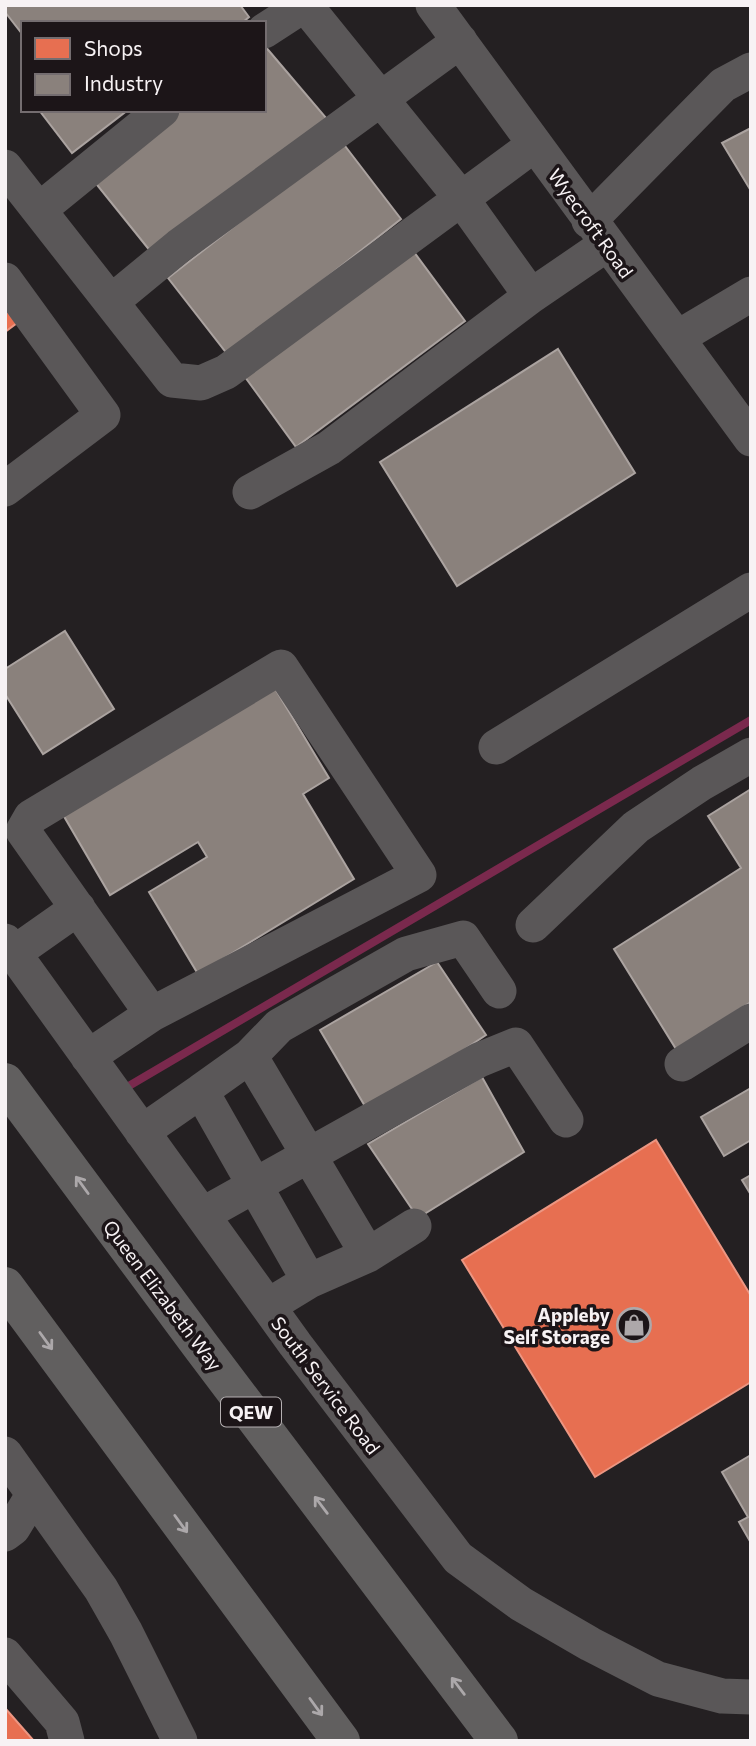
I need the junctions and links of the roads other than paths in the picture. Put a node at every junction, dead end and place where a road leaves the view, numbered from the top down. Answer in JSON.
{"nodes":[{"id":1,"x":305,"y":5,"type":"edge"},
{"id":2,"x":433,"y":5,"type":"edge"},
{"id":3,"x":266,"y":30,"type":"edge"},
{"id":4,"x":460,"y":41,"type":"junction"},
{"id":5,"x":751,"y":70,"type":"edge"},
{"id":6,"x":380,"y":101,"type":"junction"},
{"id":7,"x":160,"y":112,"type":"edge"},
{"id":8,"x":534,"y":145,"type":"junction"},
{"id":9,"x":5,"y":167,"type":"edge"},
{"id":10,"x":461,"y":198,"type":"junction"},
{"id":11,"x":39,"y":210,"type":"junction"},
{"id":12,"x":598,"y":233,"type":"junction"},
{"id":13,"x":5,"y":280,"type":"edge"},
{"id":14,"x":751,"y":295,"type":"edge"},
{"id":15,"x":531,"y":296,"type":"junction"},
{"id":16,"x":111,"y":302,"type":"junction"},
{"id":17,"x":677,"y":338,"type":"junction"},
{"id":18,"x":751,"y":439,"type":"edge"},
{"id":19,"x":5,"y":489,"type":"edge"},
{"id":20,"x":250,"y":492,"type":"dead end"},
{"id":21,"x":751,"y":590,"type":"edge"},
{"id":22,"x":496,"y":747,"type":"dead end"},
{"id":23,"x":751,"y":755,"type":"edge"},
{"id":24,"x":78,"y":908,"type":"junction"},
{"id":25,"x":533,"y":925,"type":"dead end"},
{"id":26,"x":10,"y":947,"type":"edge"},
{"id":27,"x":499,"y":991,"type":"dead end"},
{"id":28,"x":152,"y":1014,"type":"junction"},
{"id":29,"x":751,"y":1021,"type":"edge"},
{"id":30,"x":250,"y":1056,"type":"junction"},
{"id":31,"x":88,"y":1057,"type":"junction"},
{"id":32,"x":682,"y":1064,"type":"dead end"},
{"id":33,"x":5,"y":1082,"type":"edge"},
{"id":34,"x":201,"y":1091,"type":"junction"},
{"id":35,"x":566,"y":1120,"type":"dead end"},
{"id":36,"x":142,"y":1132,"type":"junction"},
{"id":37,"x":309,"y":1153,"type":"junction"},
{"id":38,"x":254,"y":1186,"type":"junction"},
{"id":39,"x":202,"y":1214,"type":"junction"},
{"id":40,"x":414,"y":1226,"type":"dead end"},
{"id":41,"x":368,"y":1255,"type":"junction"},
{"id":42,"x":309,"y":1281,"type":"junction"},
{"id":43,"x":5,"y":1286,"type":"edge"},
{"id":44,"x":268,"y":1306,"type":"junction"},
{"id":45,"x":5,"y":1454,"type":"edge"},
{"id":46,"x":33,"y":1495,"type":"junction"},
{"id":47,"x":5,"y":1534,"type":"edge"},
{"id":48,"x":5,"y":1655,"type":"edge"},
{"id":49,"x":751,"y":1697,"type":"edge"},
{"id":50,"x":67,"y":1741,"type":"edge"},
{"id":51,"x":180,"y":1741,"type":"edge"},
{"id":52,"x":341,"y":1741,"type":"edge"},
{"id":53,"x":499,"y":1741,"type":"edge"}],
"edges":[{"from":1,"to":3,"type":"street"},
{"from":1,"to":6,"type":"street"},
{"from":2,"to":4,"type":"street","name":"Wyecroft Road"},
{"from":4,"to":6,"type":"street"},
{"from":4,"to":8,"type":"street","name":"Wyecroft Road"},
{"from":5,"to":12,"type":"street"},
{"from":6,"to":10,"type":"street"},
{"from":6,"to":16,"type":"street"},
{"from":7,"to":11,"type":"street"},
{"from":8,"to":10,"type":"street"},
{"from":8,"to":12,"type":"street","name":"Wyecroft Road"},
{"from":9,"to":11,"type":"street"},
{"from":10,"to":15,"type":"street"},
{"from":10,"to":16,"type":"street"},
{"from":11,"to":16,"type":"street"},
{"from":12,"to":15,"type":"street"},
{"from":12,"to":17,"type":"street","name":"Wyecroft Road"},
{"from":13,"to":19,"type":"street"},
{"from":14,"to":17,"type":"street"},
{"from":15,"to":20,"type":"street"},
{"from":17,"to":18,"type":"street","name":"Wyecroft Road"},
{"from":21,"to":22,"type":"street"},
{"from":23,"to":25,"type":"street"},
{"from":24,"to":26,"type":"street"},
{"from":24,"to":28,"type":"street"},
{"from":24,"to":28,"type":"street"},
{"from":26,"to":31,"type":"street","name":"South Service Road"},
{"from":27,"to":30,"type":"street"},
{"from":28,"to":31,"type":"street"},
{"from":29,"to":32,"type":"street"},
{"from":30,"to":34,"type":"street"},
{"from":30,"to":37,"type":"street"},
{"from":31,"to":36,"type":"street","name":"South Service Road"},
{"from":53,"to":33,"type":"highway","name":"Queen Elizabeth Way","number":"QEW","one_way":true},
{"from":34,"to":36,"type":"street"},
{"from":34,"to":38,"type":"street"},
{"from":35,"to":37,"type":"street"},
{"from":36,"to":39,"type":"street","name":"South Service Road"},
{"from":37,"to":38,"type":"street"},
{"from":37,"to":41,"type":"street"},
{"from":38,"to":39,"type":"street"},
{"from":38,"to":42,"type":"street"},
{"from":39,"to":44,"type":"street","name":"South Service Road"},
{"from":40,"to":41,"type":"street"},
{"from":41,"to":42,"type":"street"},
{"from":42,"to":44,"type":"street"},
{"from":43,"to":52,"type":"highway","one_way":true},
{"from":44,"to":49,"type":"street","name":"South Service Road"},
{"from":45,"to":46,"type":"street"},
{"from":46,"to":47,"type":"street"},
{"from":46,"to":51,"type":"street"},
{"from":48,"to":50,"type":"street"}]}
